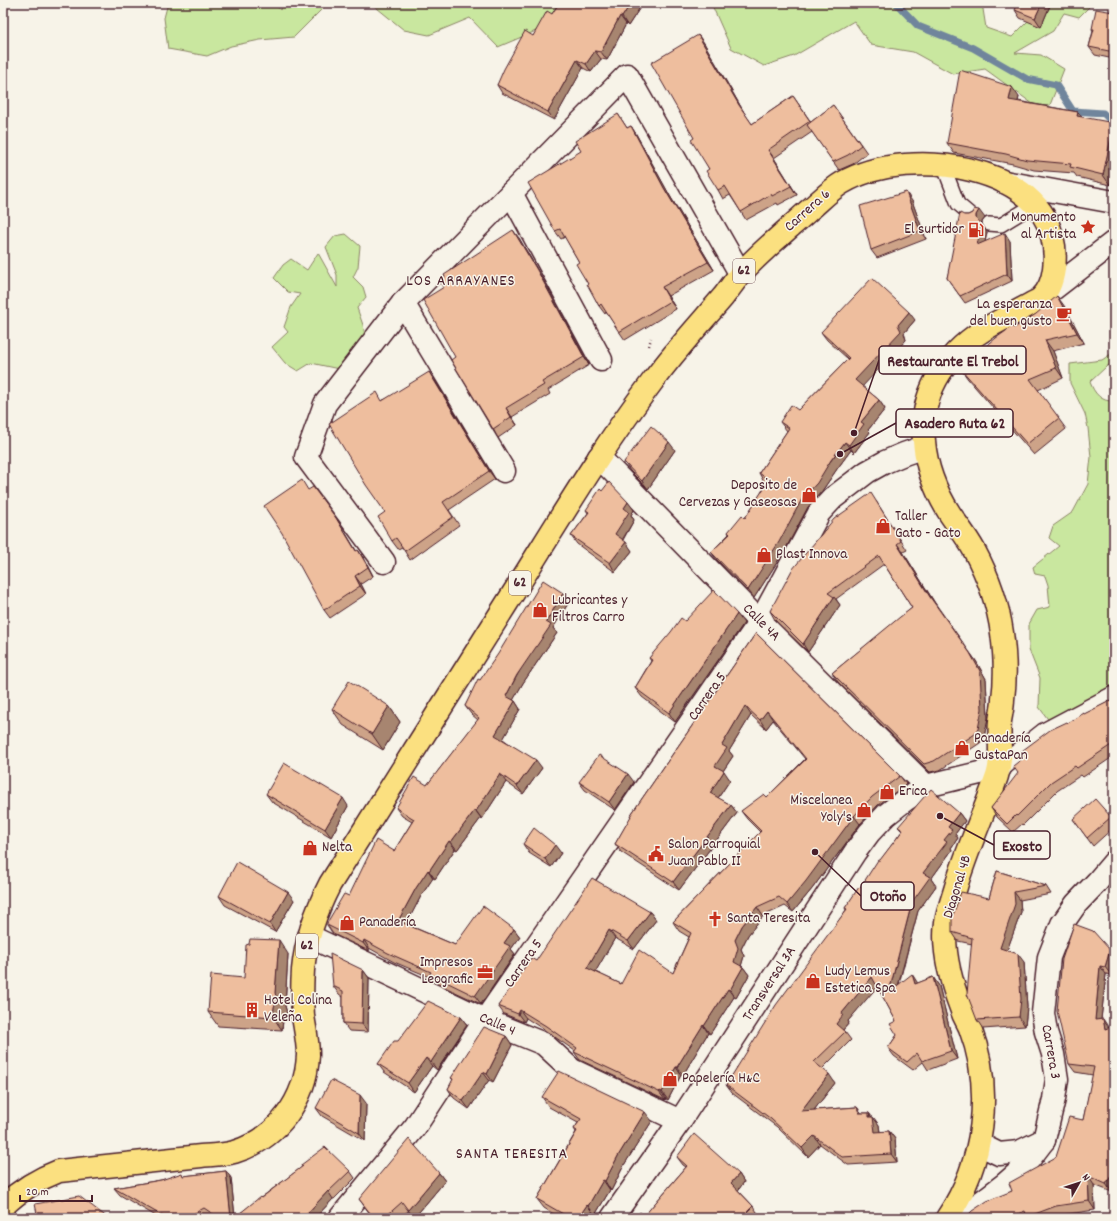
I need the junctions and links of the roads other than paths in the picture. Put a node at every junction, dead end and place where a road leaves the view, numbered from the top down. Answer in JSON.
{"nodes":[{"id":1,"x":943,"y":165,"type":"junction"},
{"id":2,"x":1004,"y":182,"type":"junction"},
{"id":3,"x":511,"y":193,"type":"junction"},
{"id":4,"x":1114,"y":202,"type":"edge"},
{"id":5,"x":1036,"y":204,"type":"junction"},
{"id":6,"x":971,"y":214,"type":"edge"},
{"id":7,"x":989,"y":224,"type":"dead end"},
{"id":8,"x":1114,"y":242,"type":"edge"},
{"id":9,"x":740,"y":274,"type":"junction"},
{"id":10,"x":1044,"y":296,"type":"junction"},
{"id":11,"x":403,"y":302,"type":"junction"},
{"id":12,"x":601,"y":360,"type":"dead end"},
{"id":13,"x":924,"y":448,"type":"junction"},
{"id":14,"x":599,"y":457,"type":"junction"},
{"id":15,"x":504,"y":471,"type":"dead end"},
{"id":16,"x":384,"y":562,"type":"dead end"},
{"id":17,"x":760,"y":622,"type":"junction"},
{"id":18,"x":1114,"y":696,"type":"edge"},
{"id":19,"x":1000,"y":768,"type":"junction"},
{"id":20,"x":926,"y":786,"type":"junction"},
{"id":21,"x":1114,"y":862,"type":"edge"},
{"id":22,"x":309,"y":936,"type":"junction"},
{"id":23,"x":485,"y":1020,"type":"junction"},
{"id":24,"x":680,"y":1121,"type":"junction"},
{"id":25,"x":1044,"y":1140,"type":"junction"},
{"id":26,"x":979,"y":1144,"type":"junction"},
{"id":27,"x":3,"y":1206,"type":"edge"},
{"id":28,"x":340,"y":1218,"type":"edge"},
{"id":29,"x":612,"y":1218,"type":"edge"},
{"id":30,"x":947,"y":1218,"type":"edge"},
{"id":31,"x":952,"y":1218,"type":"edge"}],
"edges":[{"from":1,"to":2,"type":"main road","name":"Carrera 6","number":"62"},
{"from":1,"to":6,"type":"lane"},
{"from":1,"to":9,"type":"main road","name":"Carrera 6","number":"62"},
{"from":2,"to":4,"type":"street","name":"Carrera 6"},
{"from":2,"to":5,"type":"main road","number":"62"},
{"from":3,"to":9,"type":"street"},
{"from":3,"to":11,"type":"street"},
{"from":3,"to":12,"type":"street"},
{"from":5,"to":7,"type":"lane"},
{"from":5,"to":10,"type":"main road","number":"62"},
{"from":8,"to":10,"type":"street"},
{"from":9,"to":14,"type":"main road","name":"Carrera 6","number":"62"},
{"from":10,"to":13,"type":"main road"},
{"from":11,"to":15,"type":"street"},
{"from":11,"to":16,"type":"street"},
{"from":13,"to":17,"type":"street","name":"Carrera 5"},
{"from":13,"to":19,"type":"main road","name":"Diagonal 4B"},
{"from":14,"to":17,"type":"street","name":"Calle 4A"},
{"from":14,"to":22,"type":"main road","number":"62"},
{"from":17,"to":20,"type":"street","name":"Calle 4A"},
{"from":17,"to":23,"type":"street","name":"Carrera 5"},
{"from":18,"to":19,"type":"street"},
{"from":19,"to":20,"type":"street","name":"Transversal 3A"},
{"from":19,"to":26,"type":"main road","name":"Diagonal 4B"},
{"from":20,"to":24,"type":"street","name":"Transversal 3A"},
{"from":21,"to":25,"type":"street","name":"Carrera 3"},
{"from":22,"to":23,"type":"street","name":"Calle 4"},
{"from":22,"to":27,"type":"main road","number":"62"},
{"from":23,"to":24,"type":"street","name":"Calle 4"},
{"from":23,"to":28,"type":"street","name":"Carrera 5"},
{"from":24,"to":29,"type":"street","name":"Transversal 3A"},
{"from":25,"to":26,"type":"street"},
{"from":25,"to":31,"type":"street","name":"Carrera 3"},
{"from":26,"to":30,"type":"main road","name":"Diagonal 4B"}]}
